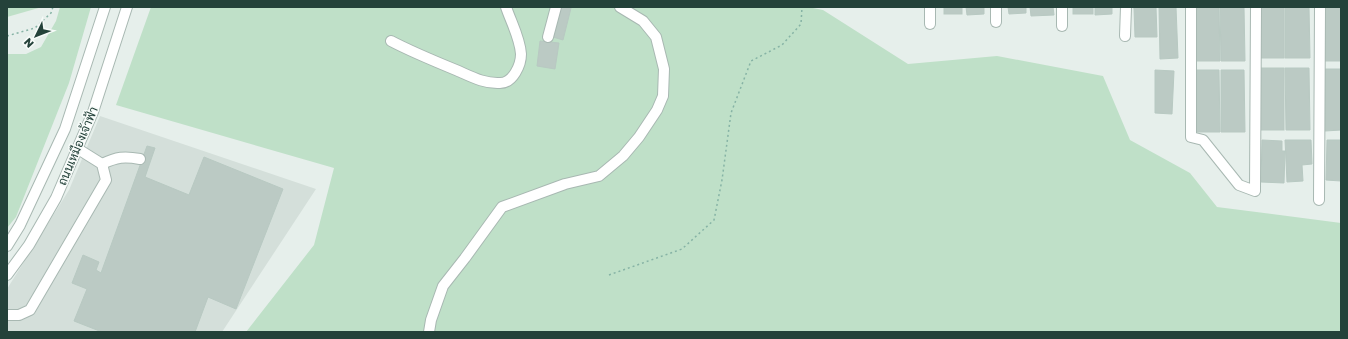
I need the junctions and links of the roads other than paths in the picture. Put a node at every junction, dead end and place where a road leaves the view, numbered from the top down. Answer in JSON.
{"nodes":[{"id":1,"x":105,"y":7,"type":"edge"},
{"id":2,"x":127,"y":7,"type":"edge"},
{"id":3,"x":506,"y":7,"type":"edge"},
{"id":4,"x":556,"y":7,"type":"edge"},
{"id":5,"x":620,"y":7,"type":"edge"},
{"id":6,"x":930,"y":7,"type":"edge"},
{"id":7,"x":996,"y":7,"type":"edge"},
{"id":8,"x":1062,"y":7,"type":"edge"},
{"id":9,"x":1126,"y":7,"type":"edge"},
{"id":10,"x":1191,"y":7,"type":"edge"},
{"id":11,"x":1256,"y":7,"type":"edge"},
{"id":12,"x":1320,"y":7,"type":"edge"},
{"id":13,"x":996,"y":22,"type":"dead end"},
{"id":14,"x":930,"y":24,"type":"dead end"},
{"id":15,"x":1062,"y":26,"type":"dead end"},
{"id":16,"x":1125,"y":36,"type":"dead end"},
{"id":17,"x":548,"y":37,"type":"dead end"},
{"id":18,"x":391,"y":41,"type":"dead end"},
{"id":19,"x":78,"y":149,"type":"junction"},
{"id":20,"x":140,"y":159,"type":"dead end"},
{"id":21,"x":102,"y":164,"type":"junction"},
{"id":22,"x":1319,"y":200,"type":"dead end"},
{"id":23,"x":7,"y":246,"type":"edge"},
{"id":24,"x":8,"y":273,"type":"edge"},
{"id":25,"x":7,"y":315,"type":"edge"},
{"id":26,"x":429,"y":332,"type":"edge"}],
"edges":[{"from":1,"to":23,"type":"street","name":"ถนนเหมืองเจ้าฟ้า"},
{"from":2,"to":19,"type":"street","name":"ถนนเหมืองเจ้าฟ้า"},
{"from":3,"to":18,"type":"street"},
{"from":4,"to":17,"type":"street"},
{"from":5,"to":26,"type":"street"},
{"from":6,"to":14,"type":"street"},
{"from":7,"to":13,"type":"street"},
{"from":8,"to":15,"type":"street"},
{"from":9,"to":16,"type":"street"},
{"from":10,"to":11,"type":"street"},
{"from":12,"to":22,"type":"street"},
{"from":19,"to":21,"type":"street"},
{"from":19,"to":24,"type":"street","name":"ถนนเหมืองเจ้าฟ้า"},
{"from":20,"to":21,"type":"street"},
{"from":21,"to":25,"type":"street"}]}
